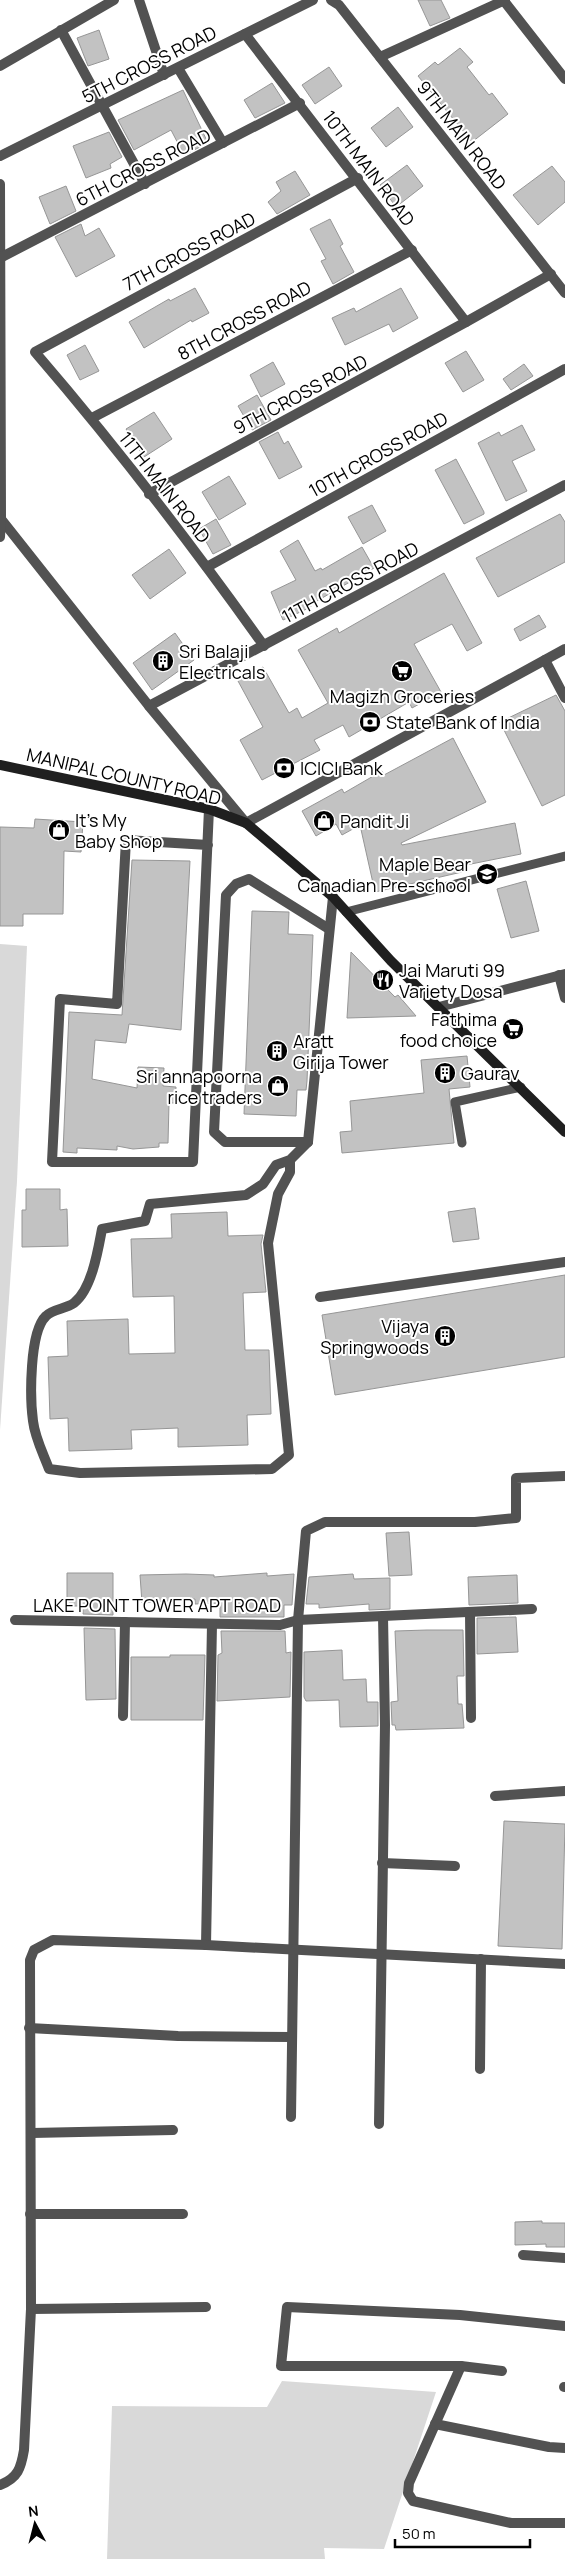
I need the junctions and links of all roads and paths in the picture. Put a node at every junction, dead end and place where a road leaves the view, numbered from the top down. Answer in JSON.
{"nodes":[{"id":1,"x":114,"y":0,"type":"edge"},
{"id":2,"x":139,"y":0,"type":"edge"},
{"id":3,"x":313,"y":0,"type":"edge"},
{"id":4,"x":331,"y":0,"type":"edge"},
{"id":5,"x":504,"y":0,"type":"edge"},
{"id":6,"x":62,"y":30,"type":"junction"},
{"id":7,"x":244,"y":34,"type":"junction"},
{"id":8,"x":380,"y":57,"type":"junction"},
{"id":9,"x":0,"y":66,"type":"edge"},
{"id":10,"x":178,"y":68,"type":"junction"},
{"id":11,"x":164,"y":75,"type":"junction"},
{"id":12,"x":565,"y":79,"type":"edge"},
{"id":13,"x":300,"y":103,"type":"junction"},
{"id":14,"x":101,"y":106,"type":"junction"},
{"id":15,"x":223,"y":143,"type":"junction"},
{"id":16,"x":0,"y":156,"type":"edge"},
{"id":17,"x":358,"y":178,"type":"junction"},
{"id":18,"x":0,"y":184,"type":"edge"},
{"id":19,"x":145,"y":184,"type":"junction"},
{"id":20,"x":412,"y":250,"type":"junction"},
{"id":21,"x":0,"y":258,"type":"edge"},
{"id":22,"x":551,"y":274,"type":"junction"},
{"id":23,"x":565,"y":292,"type":"edge"},
{"id":24,"x":466,"y":322,"type":"junction"},
{"id":25,"x":0,"y":348,"type":"edge"},
{"id":26,"x":35,"y":352,"type":"joint"},
{"id":27,"x":565,"y":369,"type":"edge"},
{"id":28,"x":92,"y":418,"type":"junction"},
{"id":29,"x":0,"y":448,"type":"edge"},
{"id":30,"x":565,"y":485,"type":"edge"},
{"id":31,"x":149,"y":494,"type":"junction"},
{"id":32,"x":1,"y":519,"type":"edge"},
{"id":33,"x":0,"y":538,"type":"edge"},
{"id":34,"x":207,"y":567,"type":"junction"},
{"id":35,"x":264,"y":646,"type":"junction"},
{"id":36,"x":565,"y":649,"type":"edge"},
{"id":37,"x":545,"y":660,"type":"junction"},
{"id":38,"x":565,"y":698,"type":"edge"},
{"id":39,"x":149,"y":706,"type":"junction"},
{"id":40,"x":0,"y":765,"type":"edge"},
{"id":41,"x":209,"y":809,"type":"junction"},
{"id":42,"x":246,"y":823,"type":"junction"},
{"id":43,"x":208,"y":845,"type":"junction"},
{"id":44,"x":565,"y":856,"type":"edge"},
{"id":45,"x":333,"y":897,"type":"junction"},
{"id":46,"x":346,"y":912,"type":"junction"},
{"id":47,"x":329,"y":929,"type":"junction"},
{"id":48,"x":562,"y":974,"type":"edge"},
{"id":49,"x":565,"y":998,"type":"edge"},
{"id":50,"x":439,"y":1007,"type":"junction"},
{"id":51,"x":521,"y":1087,"type":"junction"},
{"id":52,"x":565,"y":1132,"type":"edge"},
{"id":53,"x":308,"y":1142,"type":"junction"},
{"id":54,"x":462,"y":1143,"type":"dead end"},
{"id":55,"x":290,"y":1160,"type":"junction"},
{"id":56,"x":263,"y":1184,"type":"junction"},
{"id":57,"x":278,"y":1194,"type":"junction"},
{"id":58,"x":565,"y":1262,"type":"edge"},
{"id":59,"x":320,"y":1297,"type":"dead end"},
{"id":60,"x":565,"y":1476,"type":"edge"},
{"id":61,"x":532,"y":1609,"type":"dead end"},
{"id":62,"x":470,"y":1612,"type":"junction"},
{"id":63,"x":383,"y":1616,"type":"junction"},
{"id":64,"x":15,"y":1620,"type":"dead end"},
{"id":65,"x":298,"y":1620,"type":"junction"},
{"id":66,"x":125,"y":1622,"type":"junction"},
{"id":67,"x":212,"y":1624,"type":"junction"},
{"id":68,"x":123,"y":1716,"type":"dead end"},
{"id":69,"x":471,"y":1718,"type":"dead end"},
{"id":70,"x":565,"y":1791,"type":"edge"},
{"id":71,"x":495,"y":1796,"type":"dead end"},
{"id":72,"x":382,"y":1863,"type":"junction"},
{"id":73,"x":455,"y":1866,"type":"dead end"},
{"id":74,"x":206,"y":1945,"type":"junction"},
{"id":75,"x":294,"y":1949,"type":"junction"},
{"id":76,"x":381,"y":1954,"type":"junction"},
{"id":77,"x":481,"y":1959,"type":"junction"},
{"id":78,"x":565,"y":1964,"type":"edge"},
{"id":79,"x":29,"y":2028,"type":"junction"},
{"id":80,"x":292,"y":2037,"type":"junction"},
{"id":81,"x":480,"y":2069,"type":"dead end"},
{"id":82,"x":291,"y":2117,"type":"dead end"},
{"id":83,"x":379,"y":2124,"type":"dead end"},
{"id":84,"x":173,"y":2130,"type":"dead end"},
{"id":85,"x":32,"y":2133,"type":"junction"},
{"id":86,"x":30,"y":2214,"type":"junction"},
{"id":87,"x":183,"y":2214,"type":"dead end"},
{"id":88,"x":523,"y":2255,"type":"dead end"},
{"id":89,"x":565,"y":2258,"type":"edge"},
{"id":90,"x":206,"y":2307,"type":"dead end"},
{"id":91,"x":30,"y":2310,"type":"junction"},
{"id":92,"x":565,"y":2326,"type":"edge"},
{"id":93,"x":461,"y":2366,"type":"junction"},
{"id":94,"x":502,"y":2371,"type":"dead end"},
{"id":95,"x":435,"y":2424,"type":"junction"},
{"id":96,"x":565,"y":2448,"type":"edge"},
{"id":97,"x":0,"y":2485,"type":"edge"},
{"id":98,"x":565,"y":2523,"type":"edge"}],
"edges":[{"from":1,"to":6,"type":"street"},
{"from":2,"to":11,"type":"street"},
{"from":3,"to":7,"type":"street","name":"5TH CROSS ROAD"},
{"from":4,"to":8,"type":"street","name":"9TH MAIN ROAD"},
{"from":5,"to":8,"type":"street"},
{"from":5,"to":12,"type":"street"},
{"from":6,"to":9,"type":"street"},
{"from":6,"to":14,"type":"street"},
{"from":7,"to":10,"type":"street","name":"5TH CROSS ROAD"},
{"from":7,"to":13,"type":"street","name":"10TH MAIN ROAD"},
{"from":8,"to":22,"type":"street","name":"9TH MAIN ROAD"},
{"from":10,"to":11,"type":"street","name":"5TH CROSS ROAD"},
{"from":10,"to":15,"type":"street"},
{"from":11,"to":14,"type":"street","name":"5TH CROSS ROAD"},
{"from":13,"to":15,"type":"street","name":"6TH CROSS ROAD"},
{"from":13,"to":17,"type":"street","name":"10TH MAIN ROAD"},
{"from":14,"to":16,"type":"street","name":"5TH CROSS ROAD"},
{"from":14,"to":19,"type":"street"},
{"from":15,"to":19,"type":"street","name":"6TH CROSS ROAD"},
{"from":17,"to":20,"type":"street","name":"10TH MAIN ROAD"},
{"from":17,"to":26,"type":"street","name":"7TH CROSS ROAD"},
{"from":18,"to":21,"type":"street"},
{"from":19,"to":21,"type":"street","name":"6TH CROSS ROAD"},
{"from":20,"to":24,"type":"street","name":"10TH MAIN ROAD"},
{"from":20,"to":28,"type":"street","name":"8TH CROSS ROAD"},
{"from":21,"to":25,"type":"street"},
{"from":22,"to":23,"type":"street","name":"9TH MAIN ROAD"},
{"from":22,"to":24,"type":"street","name":"9TH CROSS ROAD"},
{"from":24,"to":31,"type":"street","name":"9TH CROSS ROAD"},
{"from":25,"to":29,"type":"street"},
{"from":26,"to":28,"type":"street","name":"11TH MAIN ROAD"},
{"from":27,"to":34,"type":"street","name":"10TH CROSS ROAD"},
{"from":28,"to":31,"type":"street","name":"11TH MAIN ROAD"},
{"from":29,"to":32,"type":"street"},
{"from":30,"to":35,"type":"street","name":"11TH CROSS ROAD"},
{"from":31,"to":34,"type":"street","name":"11TH MAIN ROAD"},
{"from":32,"to":33,"type":"street"},
{"from":32,"to":39,"type":"street"},
{"from":34,"to":35,"type":"street","name":"11TH MAIN ROAD"},
{"from":35,"to":39,"type":"street","name":"11TH CROSS ROAD"},
{"from":36,"to":37,"type":"street"},
{"from":37,"to":38,"type":"street"},
{"from":37,"to":42,"type":"street"},
{"from":39,"to":42,"type":"street"},
{"from":40,"to":41,"type":"main road","name":"MANIPAL COUNTY ROAD"},
{"from":41,"to":42,"type":"main road","name":"MANIPAL COUNTY ROAD"},
{"from":41,"to":43,"type":"street"},
{"from":42,"to":45,"type":"main road","name":"MANIPAL COUNTY ROAD"},
{"from":43,"to":43,"type":"street"},
{"from":44,"to":46,"type":"lane"},
{"from":45,"to":46,"type":"main road","name":"MANIPAL COUNTY ROAD"},
{"from":45,"to":47,"type":"street"},
{"from":46,"to":50,"type":"main road","name":"MANIPAL COUNTY ROAD"},
{"from":47,"to":53,"type":"street"},
{"from":47,"to":53,"type":"street"},
{"from":48,"to":49,"type":"street"},
{"from":48,"to":50,"type":"street"},
{"from":50,"to":51,"type":"main road","name":"MANIPAL COUNTY ROAD"},
{"from":51,"to":52,"type":"main road","name":"MANIPAL COUNTY ROAD"},
{"from":51,"to":54,"type":"lane"},
{"from":53,"to":55,"type":"street"},
{"from":55,"to":56,"type":"street"},
{"from":55,"to":57,"type":"street"},
{"from":56,"to":57,"type":"street"},
{"from":56,"to":57,"type":"street"},
{"from":58,"to":59,"type":"street"},
{"from":60,"to":65,"type":"street","name":"LAKE POINT TOWER APT ROAD"},
{"from":61,"to":62,"type":"street"},
{"from":62,"to":63,"type":"street"},
{"from":62,"to":69,"type":"street"},
{"from":63,"to":65,"type":"street"},
{"from":63,"to":72,"type":"street"},
{"from":64,"to":66,"type":"street","name":"LAKE POINT TOWER APT ROAD"},
{"from":65,"to":67,"type":"street","name":"LAKE POINT TOWER APT ROAD"},
{"from":65,"to":75,"type":"street"},
{"from":66,"to":67,"type":"street","name":"LAKE POINT TOWER APT ROAD"},
{"from":66,"to":68,"type":"street"},
{"from":67,"to":74,"type":"street"},
{"from":70,"to":71,"type":"street"},
{"from":72,"to":73,"type":"street"},
{"from":72,"to":76,"type":"street"},
{"from":74,"to":75,"type":"street"},
{"from":74,"to":79,"type":"street"},
{"from":75,"to":76,"type":"street"},
{"from":75,"to":80,"type":"street"},
{"from":76,"to":77,"type":"street"},
{"from":76,"to":83,"type":"street"},
{"from":77,"to":78,"type":"street"},
{"from":77,"to":81,"type":"street"},
{"from":79,"to":80,"type":"street"},
{"from":79,"to":85,"type":"street"},
{"from":80,"to":82,"type":"street"},
{"from":84,"to":85,"type":"street"},
{"from":85,"to":86,"type":"street"},
{"from":86,"to":87,"type":"street"},
{"from":86,"to":91,"type":"street"},
{"from":88,"to":89,"type":"street"},
{"from":90,"to":91,"type":"street"},
{"from":91,"to":97,"type":"street"},
{"from":92,"to":93,"type":"street"},
{"from":93,"to":94,"type":"street"},
{"from":93,"to":95,"type":"street"},
{"from":95,"to":96,"type":"street"},
{"from":95,"to":98,"type":"street"}]}
